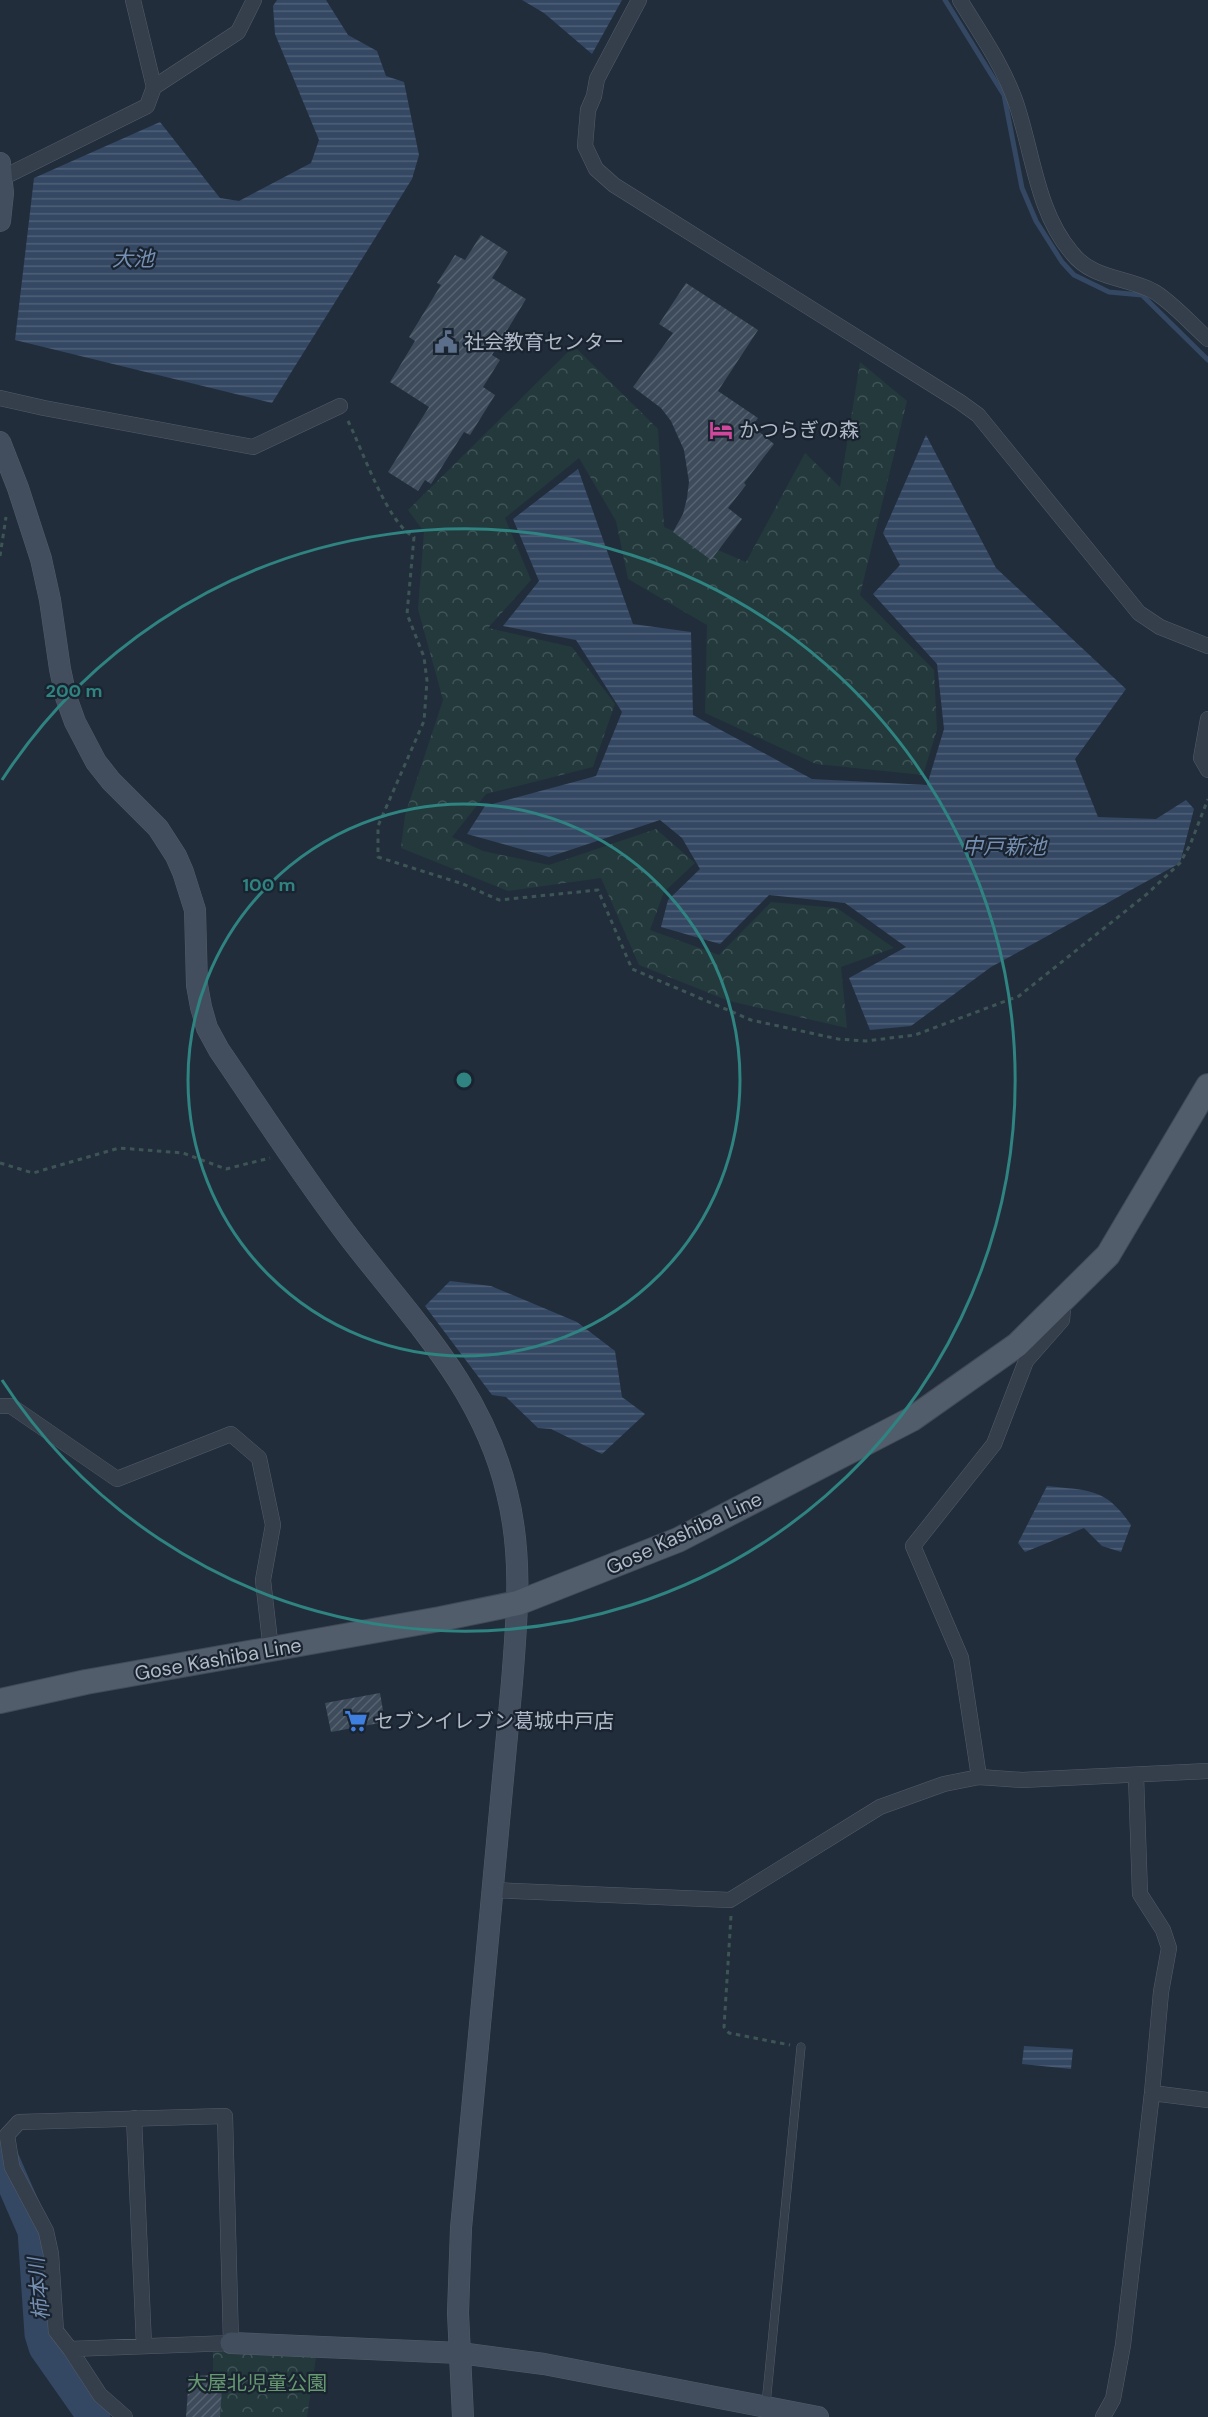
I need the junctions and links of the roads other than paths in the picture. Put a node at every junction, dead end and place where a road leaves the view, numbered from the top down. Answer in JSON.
{"nodes":[{"id":1,"x":133,"y":0,"type":"edge"},
{"id":2,"x":254,"y":0,"type":"edge"},
{"id":3,"x":639,"y":0,"type":"edge"},
{"id":4,"x":960,"y":0,"type":"edge"},
{"id":5,"x":154,"y":87,"type":"junction"},
{"id":6,"x":1,"y":171,"type":"edge"},
{"id":7,"x":0,"y":221,"type":"edge"},
{"id":8,"x":1208,"y":339,"type":"edge"},
{"id":9,"x":0,"y":398,"type":"edge"},
{"id":10,"x":340,"y":406,"type":"road end"},
{"id":11,"x":0,"y":442,"type":"edge"},
{"id":12,"x":1208,"y":646,"type":"edge"},
{"id":13,"x":1208,"y":719,"type":"edge"},
{"id":14,"x":1208,"y":770,"type":"edge"},
{"id":15,"x":1208,"y":1086,"type":"edge"},
{"id":16,"x":1016,"y":1360,"type":"junction"},
{"id":17,"x":0,"y":1406,"type":"edge"},
{"id":18,"x":518,"y":1603,"type":"junction"},
{"id":19,"x":271,"y":1650,"type":"junction"},
{"id":20,"x":0,"y":1701,"type":"edge"},
{"id":21,"x":1208,"y":1771,"type":"edge"},
{"id":22,"x":1136,"y":1776,"type":"junction"},
{"id":23,"x":979,"y":1777,"type":"junction"},
{"id":24,"x":493,"y":1890,"type":"junction"},
{"id":25,"x":801,"y":2047,"type":"road end"},
{"id":26,"x":1152,"y":2093,"type":"junction"},
{"id":27,"x":1208,"y":2100,"type":"edge"},
{"id":28,"x":134,"y":2118,"type":"junction"},
{"id":29,"x":231,"y":2343,"type":"junction"},
{"id":30,"x":144,"y":2345,"type":"junction"},
{"id":31,"x":70,"y":2349,"type":"junction"},
{"id":32,"x":460,"y":2353,"type":"junction"},
{"id":33,"x":761,"y":2410,"type":"edge"},
{"id":34,"x":125,"y":2417,"type":"edge"},
{"id":35,"x":463,"y":2417,"type":"edge"},
{"id":36,"x":818,"y":2417,"type":"edge"},
{"id":37,"x":1103,"y":2417,"type":"edge"}],
"edges":[{"from":1,"to":5,"type":"street"},
{"from":2,"to":5,"type":"street"},
{"from":3,"to":12,"type":"street"},
{"from":4,"to":8,"type":"street"},
{"from":5,"to":6,"type":"street"},
{"from":6,"to":7,"type":"street"},
{"from":9,"to":10,"type":"street"},
{"from":11,"to":18,"type":"street"},
{"from":13,"to":14,"type":"street"},
{"from":15,"to":16,"type":"main road","name":"Gose Kashiba Line"},
{"from":16,"to":18,"type":"main road","name":"Gose Kashiba Line"},
{"from":16,"to":23,"type":"street"},
{"from":17,"to":19,"type":"street"},
{"from":18,"to":19,"type":"main road","name":"Gose Kashiba Line"},
{"from":18,"to":24,"type":"street"},
{"from":19,"to":20,"type":"main road","name":"Gose Kashiba Line"},
{"from":21,"to":22,"type":"street"},
{"from":22,"to":23,"type":"street"},
{"from":22,"to":26,"type":"street"},
{"from":23,"to":24,"type":"street"},
{"from":24,"to":32,"type":"street"},
{"from":25,"to":33,"type":"lane"},
{"from":26,"to":27,"type":"street"},
{"from":26,"to":37,"type":"street"},
{"from":28,"to":29,"type":"street"},
{"from":28,"to":30,"type":"street"},
{"from":28,"to":31,"type":"street"},
{"from":29,"to":30,"type":"street"},
{"from":29,"to":32,"type":"street"},
{"from":30,"to":31,"type":"street"},
{"from":31,"to":34,"type":"street"},
{"from":32,"to":33,"type":"street"},
{"from":32,"to":35,"type":"street"},
{"from":33,"to":36,"type":"street"}]}
